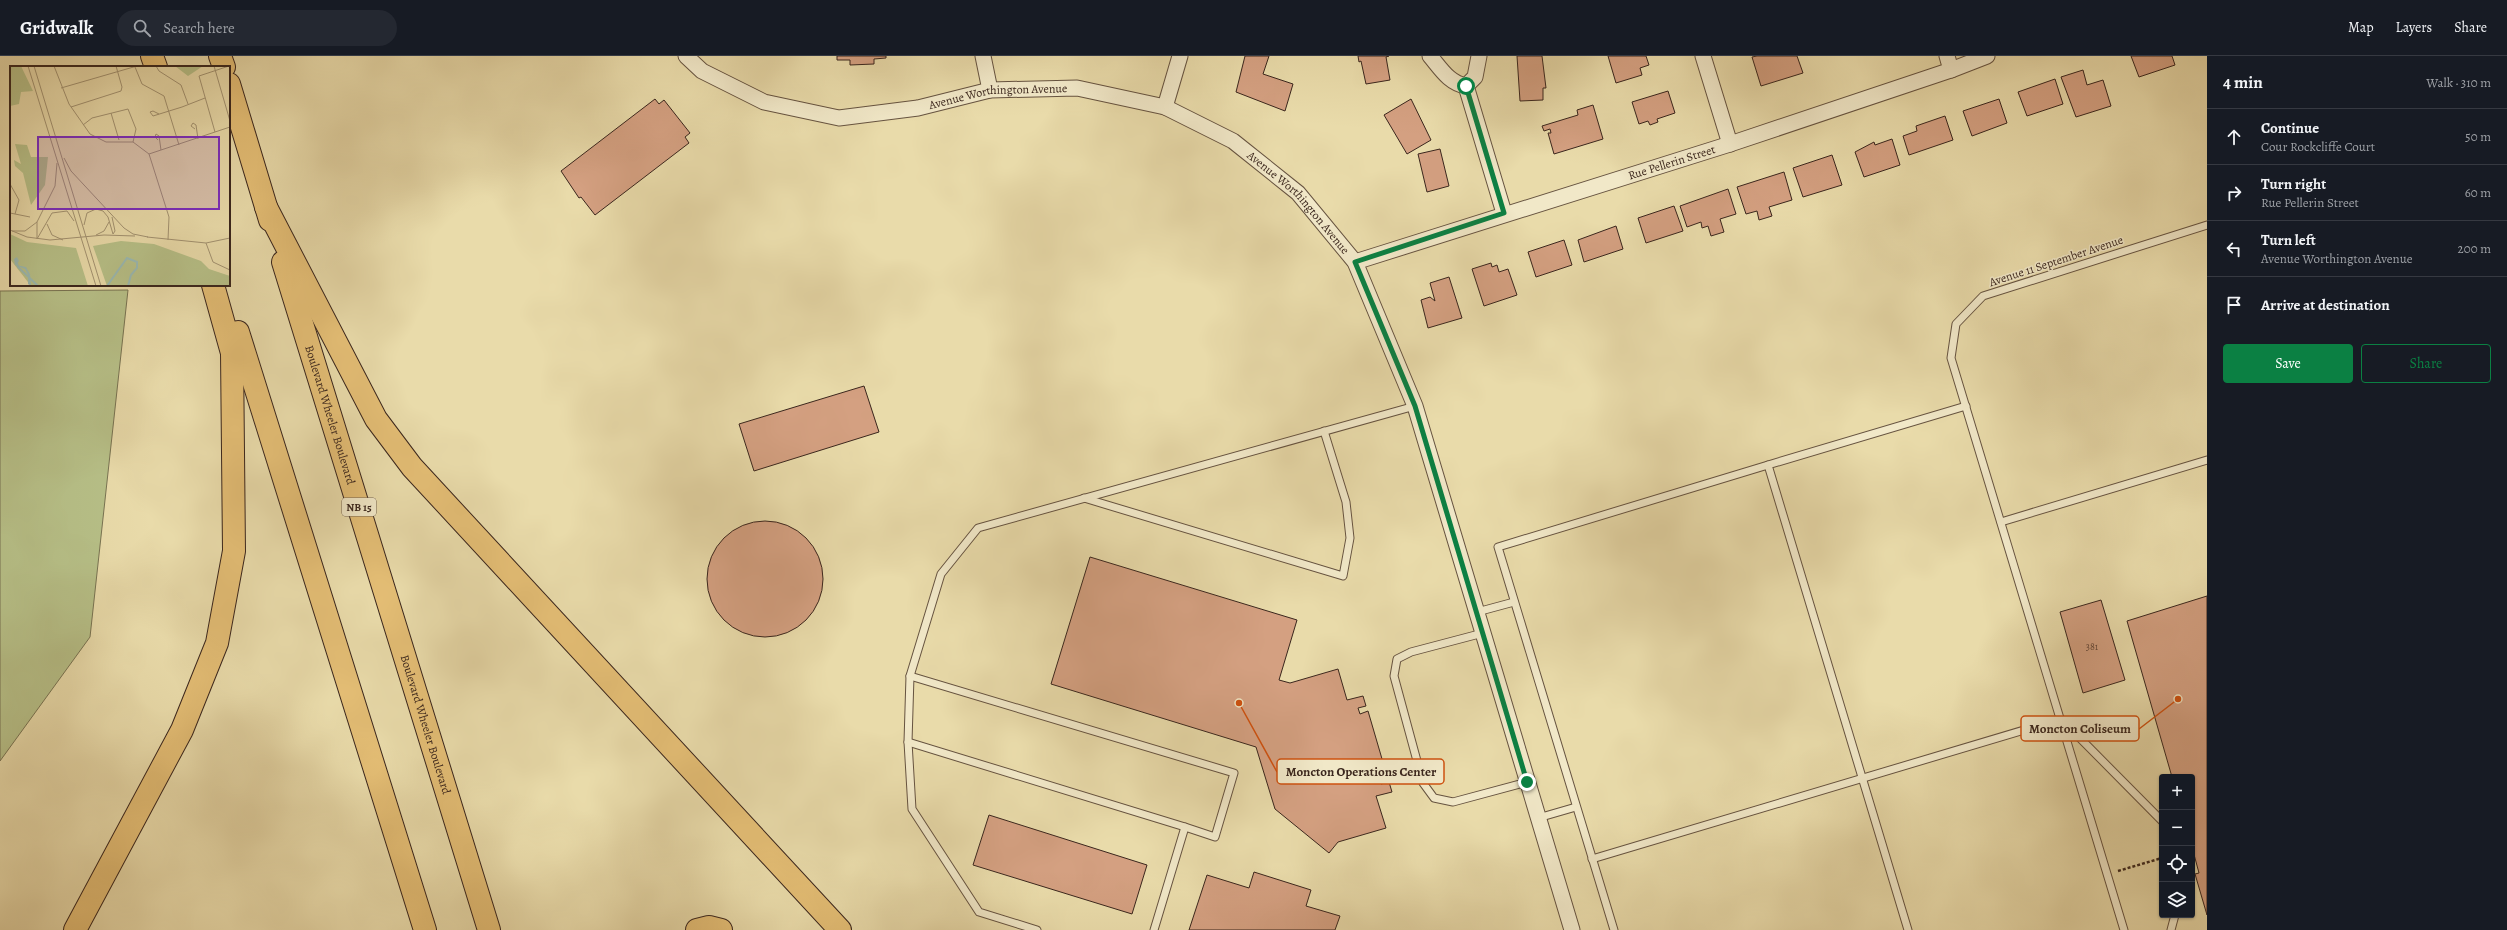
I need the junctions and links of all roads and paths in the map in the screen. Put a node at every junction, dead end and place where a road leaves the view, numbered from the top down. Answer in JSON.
{"nodes":[{"id":1,"x":152,"y":56,"type":"edge"},
{"id":2,"x":220,"y":56,"type":"edge"},
{"id":3,"x":686,"y":56,"type":"edge"},
{"id":4,"x":983,"y":56,"type":"edge"},
{"id":5,"x":1180,"y":56,"type":"edge"},
{"id":6,"x":1430,"y":56,"type":"edge"},
{"id":7,"x":1479,"y":56,"type":"edge"},
{"id":8,"x":1703,"y":56,"type":"edge"},
{"id":9,"x":1987,"y":56,"type":"edge"},
{"id":10,"x":1949,"y":63,"type":"edge"},
{"id":11,"x":155,"y":66,"type":"edge"},
{"id":12,"x":224,"y":66,"type":"edge"},
{"id":13,"x":1466,"y":86,"type":"junction"},
{"id":14,"x":230,"y":87,"type":"edge"},
{"id":15,"x":990,"y":90,"type":"junction"},
{"id":16,"x":1165,"y":108,"type":"junction"},
{"id":17,"x":1730,"y":144,"type":"junction"},
{"id":18,"x":266,"y":207,"type":"junction"},
{"id":19,"x":1504,"y":213,"type":"junction"},
{"id":20,"x":2207,"y":225,"type":"edge"},
{"id":21,"x":1355,"y":262,"type":"junction"},
{"id":22,"x":213,"y":286,"type":"edge"},
{"id":23,"x":224,"y":286,"type":"edge"},
{"id":24,"x":1415,"y":406,"type":"junction"},
{"id":25,"x":1966,"y":406,"type":"junction"},
{"id":26,"x":1324,"y":431,"type":"junction"},
{"id":27,"x":2207,"y":460,"type":"edge"},
{"id":28,"x":1768,"y":465,"type":"junction"},
{"id":29,"x":1083,"y":497,"type":"junction"},
{"id":30,"x":2001,"y":522,"type":"junction"},
{"id":31,"x":1514,"y":602,"type":"junction"},
{"id":32,"x":1477,"y":612,"type":"junction"},
{"id":33,"x":1483,"y":633,"type":"junction"},
{"id":34,"x":910,"y":676,"type":"junction"},
{"id":35,"x":2061,"y":719,"type":"junction"},
{"id":36,"x":908,"y":742,"type":"junction"},
{"id":37,"x":1862,"y":778,"type":"junction"},
{"id":38,"x":1527,"y":782,"type":"junction"},
{"id":39,"x":1576,"y":807,"type":"junction"},
{"id":40,"x":1538,"y":818,"type":"junction"},
{"id":41,"x":2159,"y":818,"type":"edge"},
{"id":42,"x":1185,"y":827,"type":"junction"},
{"id":43,"x":1592,"y":859,"type":"junction"},
{"id":44,"x":2159,"y":859,"type":"edge"},
{"id":45,"x":2108,"y":874,"type":"junction"},
{"id":46,"x":2174,"y":918,"type":"edge"},
{"id":47,"x":75,"y":930,"type":"edge"},
{"id":48,"x":425,"y":930,"type":"edge"},
{"id":49,"x":489,"y":930,"type":"edge"},
{"id":50,"x":696,"y":930,"type":"edge"},
{"id":51,"x":721,"y":930,"type":"edge"},
{"id":52,"x":840,"y":930,"type":"edge"},
{"id":53,"x":1037,"y":930,"type":"edge"},
{"id":54,"x":1154,"y":930,"type":"edge"},
{"id":55,"x":1572,"y":930,"type":"edge"},
{"id":56,"x":1614,"y":930,"type":"edge"},
{"id":57,"x":1908,"y":930,"type":"edge"},
{"id":58,"x":2124,"y":930,"type":"edge"},
{"id":59,"x":2171,"y":930,"type":"edge"}],
"edges":[{"from":1,"to":11,"type":"highway"},
{"from":2,"to":12,"type":"highway"},
{"from":3,"to":15,"type":"street","name":"Avenue Worthington Avenue"},
{"from":4,"to":15,"type":"street"},
{"from":5,"to":16,"type":"street"},
{"from":6,"to":13,"type":"street"},
{"from":7,"to":13,"type":"street"},
{"from":8,"to":17,"type":"street"},
{"from":9,"to":10,"type":"street","name":"Rue Pellerin Street"},
{"from":10,"to":17,"type":"street","name":"Rue Pellerin Street"},
{"from":13,"to":19,"type":"street"},
{"from":14,"to":18,"type":"highway","name":"Boulevard Wheeler Boulevard","number":"NB 15"},
{"from":15,"to":16,"type":"street","name":"Avenue Worthington Avenue"},
{"from":16,"to":21,"type":"street","name":"Avenue Worthington Avenue"},
{"from":17,"to":19,"type":"street","name":"Rue Pellerin Street"},
{"from":18,"to":49,"type":"highway","name":"Boulevard Wheeler Boulevard","number":"NB 15"},
{"from":18,"to":52,"type":"highway"},
{"from":19,"to":21,"type":"street","name":"Rue Pellerin Street"},
{"from":20,"to":25,"type":"lane","name":"Avenue 11 September Avenue"},
{"from":21,"to":24,"type":"street","name":"Avenue Worthington Avenue"},
{"from":22,"to":47,"type":"highway"},
{"from":23,"to":48,"type":"highway"},
{"from":24,"to":26,"type":"lane"},
{"from":24,"to":32,"type":"street","name":"Avenue Worthington Avenue"},
{"from":25,"to":28,"type":"lane"},
{"from":25,"to":30,"type":"lane","name":"Avenue 11 September Avenue"},
{"from":26,"to":29,"type":"lane"},
{"from":26,"to":29,"type":"lane"},
{"from":27,"to":30,"type":"lane"},
{"from":28,"to":31,"type":"lane"},
{"from":28,"to":37,"type":"lane"},
{"from":29,"to":34,"type":"lane"},
{"from":30,"to":35,"type":"lane","name":"Avenue 11 September Avenue"},
{"from":31,"to":32,"type":"lane"},
{"from":31,"to":39,"type":"lane"},
{"from":32,"to":33,"type":"street","name":"Avenue Worthington Avenue"},
{"from":33,"to":38,"type":"street","name":"Avenue Worthington Avenue"},
{"from":33,"to":38,"type":"lane"},
{"from":34,"to":36,"type":"lane"},
{"from":34,"to":42,"type":"lane"},
{"from":35,"to":37,"type":"lane"},
{"from":35,"to":41,"type":"lane"},
{"from":35,"to":45,"type":"lane","name":"Avenue 11 September Avenue"},
{"from":36,"to":42,"type":"lane"},
{"from":36,"to":53,"type":"lane"},
{"from":37,"to":43,"type":"lane"},
{"from":37,"to":57,"type":"lane"},
{"from":38,"to":40,"type":"street","name":"Avenue Worthington Avenue"},
{"from":39,"to":40,"type":"lane"},
{"from":39,"to":43,"type":"lane"},
{"from":40,"to":55,"type":"street","name":"Avenue Worthington Avenue"},
{"from":42,"to":54,"type":"lane"},
{"from":43,"to":56,"type":"lane"},
{"from":44,"to":45,"type":"path"},
{"from":45,"to":58,"type":"lane","name":"Avenue 11 September Avenue"},
{"from":46,"to":59,"type":"lane"},
{"from":50,"to":51,"type":"highway"}]}
